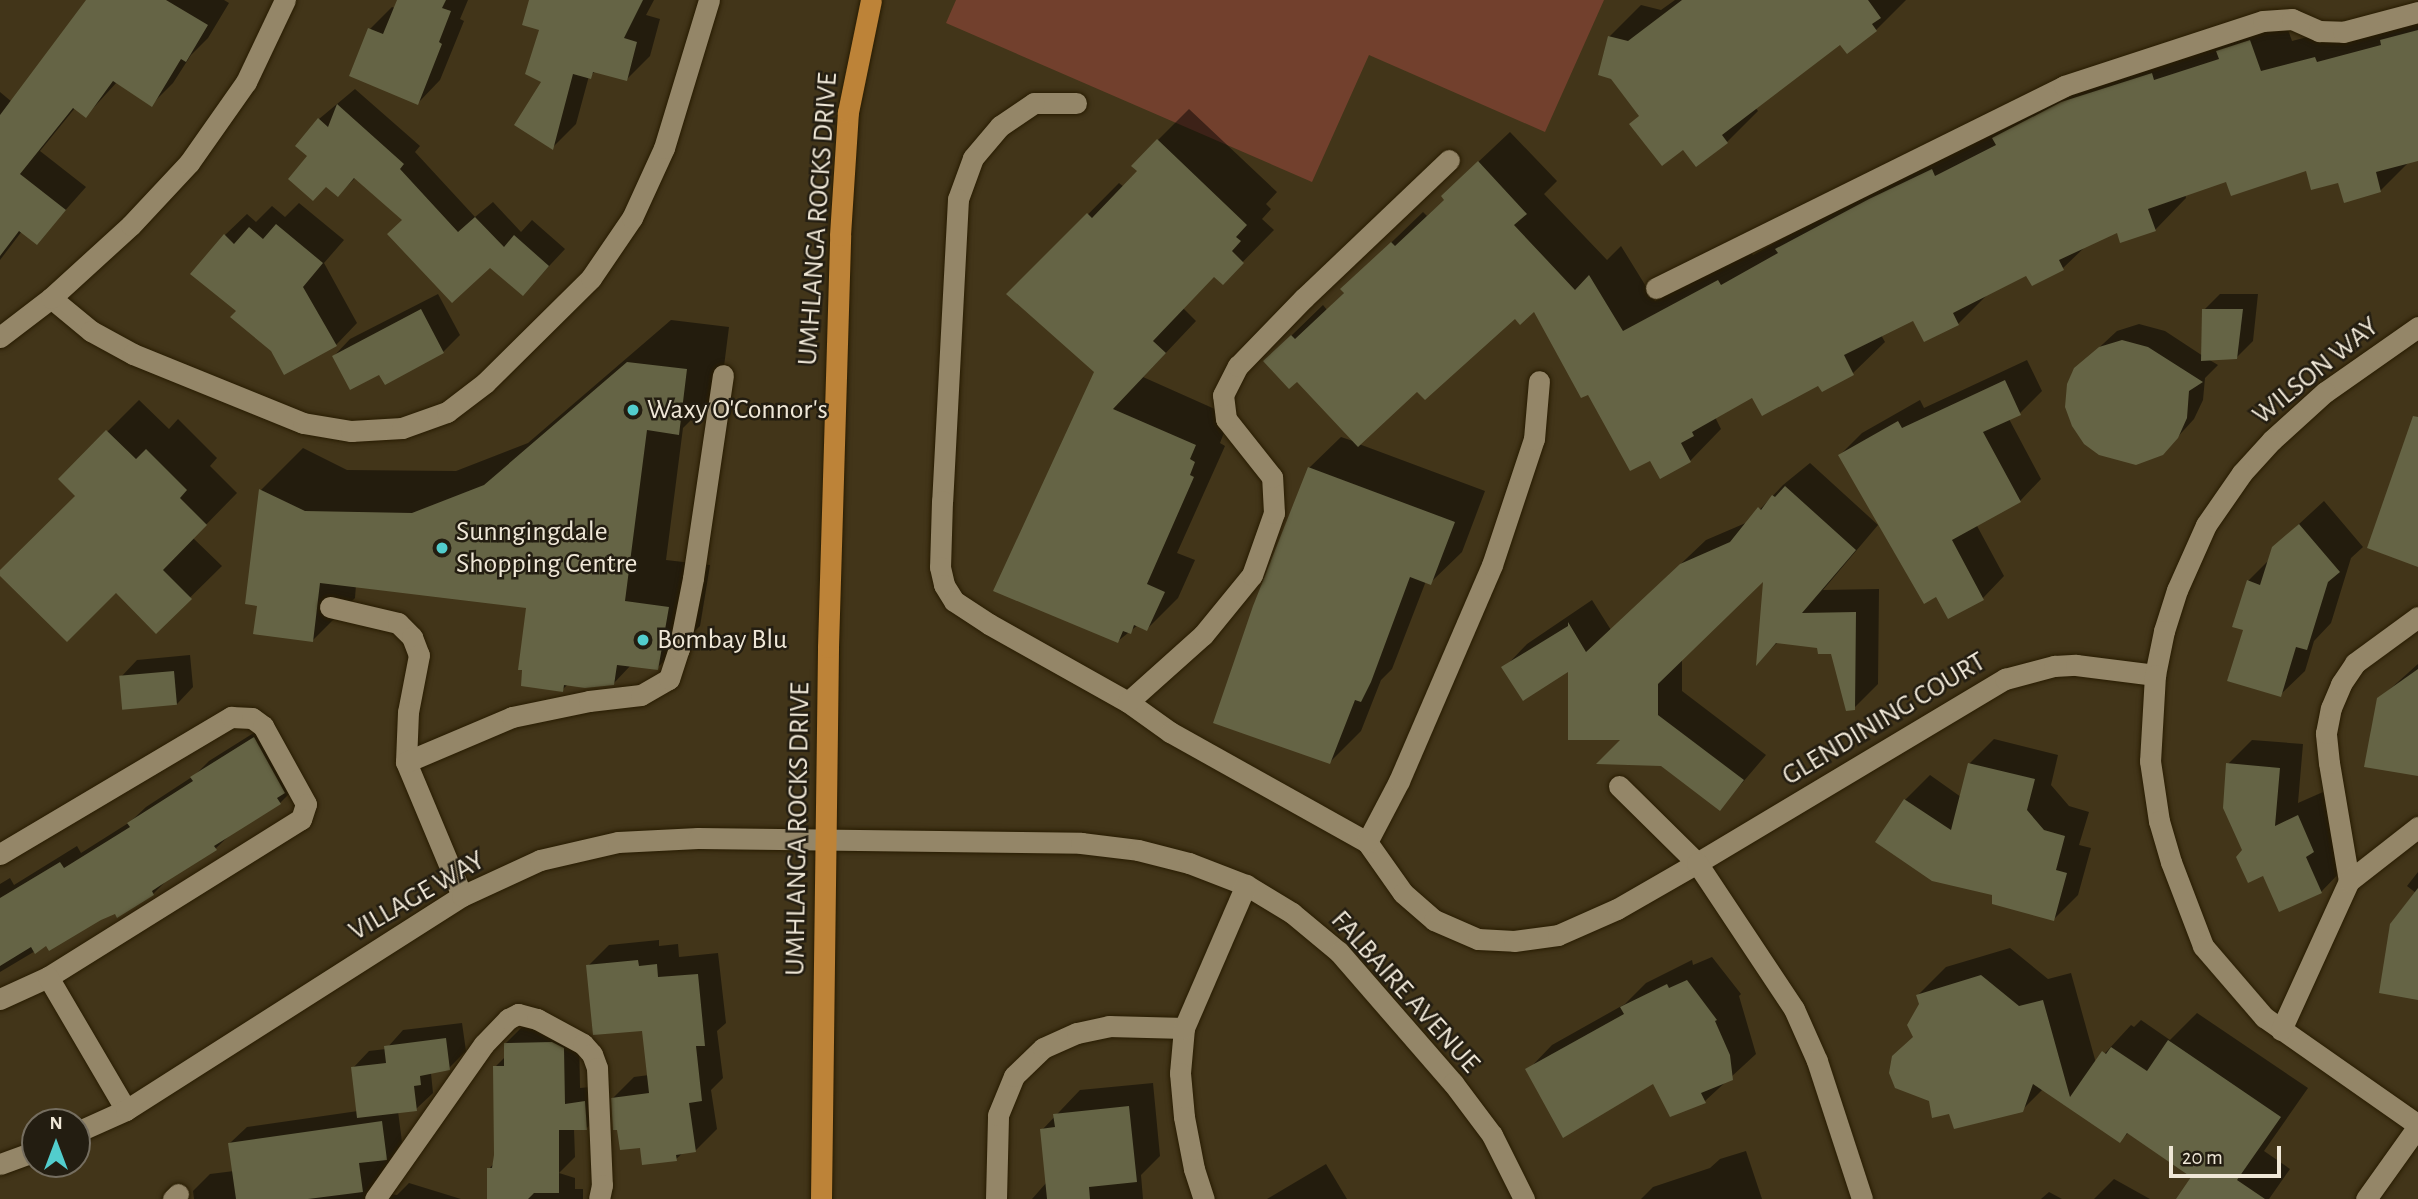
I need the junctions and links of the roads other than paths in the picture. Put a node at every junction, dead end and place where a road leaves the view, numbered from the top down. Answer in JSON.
{"nodes":[{"id":1,"x":285,"y":0,"type":"edge"},
{"id":2,"x":709,"y":0,"type":"edge"},
{"id":3,"x":871,"y":0,"type":"edge"},
{"id":4,"x":2295,"y":10,"type":"edge"},
{"id":5,"x":2418,"y":12,"type":"edge"},
{"id":6,"x":1076,"y":103,"type":"dead end"},
{"id":7,"x":1449,"y":160,"type":"dead end"},
{"id":8,"x":1656,"y":288,"type":"dead end"},
{"id":9,"x":51,"y":298,"type":"junction"},
{"id":10,"x":2418,"y":327,"type":"edge"},
{"id":11,"x":0,"y":337,"type":"edge"},
{"id":12,"x":723,"y":375,"type":"dead end"},
{"id":13,"x":1539,"y":381,"type":"dead end"},
{"id":14,"x":330,"y":607,"type":"dead end"},
{"id":15,"x":2418,"y":617,"type":"edge"},
{"id":16,"x":2155,"y":676,"type":"junction"},
{"id":17,"x":1128,"y":702,"type":"junction"},
{"id":18,"x":405,"y":762,"type":"junction"},
{"id":19,"x":1619,"y":786,"type":"dead end"},
{"id":20,"x":2418,"y":827,"type":"edge"},
{"id":21,"x":826,"y":839,"type":"junction"},
{"id":22,"x":1367,"y":842,"type":"junction"},
{"id":23,"x":0,"y":854,"type":"edge"},
{"id":24,"x":1697,"y":863,"type":"junction"},
{"id":25,"x":2349,"y":881,"type":"junction"},
{"id":26,"x":1246,"y":885,"type":"junction"},
{"id":27,"x":462,"y":896,"type":"junction"},
{"id":28,"x":48,"y":977,"type":"junction"},
{"id":29,"x":0,"y":999,"type":"edge"},
{"id":30,"x":1184,"y":1028,"type":"junction"},
{"id":31,"x":2281,"y":1030,"type":"junction"},
{"id":32,"x":126,"y":1110,"type":"junction"},
{"id":33,"x":2418,"y":1125,"type":"edge"},
{"id":34,"x":91,"y":1126,"type":"edge"},
{"id":35,"x":21,"y":1156,"type":"edge"},
{"id":36,"x":0,"y":1164,"type":"edge"},
{"id":37,"x":375,"y":1199,"type":"edge"},
{"id":38,"x":599,"y":1199,"type":"edge"},
{"id":39,"x":821,"y":1199,"type":"edge"},
{"id":40,"x":996,"y":1199,"type":"edge"},
{"id":41,"x":1204,"y":1199,"type":"edge"},
{"id":42,"x":1524,"y":1199,"type":"edge"},
{"id":43,"x":1862,"y":1199,"type":"edge"},
{"id":44,"x":2366,"y":1199,"type":"edge"}],
"edges":[{"from":1,"to":9,"type":"street"},
{"from":2,"to":9,"type":"street"},
{"from":3,"to":21,"type":"main road","name":"UMHLANGA ROCKS DRIVE"},
{"from":4,"to":5,"type":"street"},
{"from":4,"to":8,"type":"street"},
{"from":6,"to":17,"type":"street"},
{"from":7,"to":17,"type":"street"},
{"from":9,"to":11,"type":"street"},
{"from":10,"to":16,"type":"street","name":"WILSON WAY"},
{"from":12,"to":18,"type":"street"},
{"from":13,"to":22,"type":"street"},
{"from":14,"to":18,"type":"street"},
{"from":15,"to":25,"type":"street"},
{"from":16,"to":24,"type":"street","name":"GLENDINING COURT"},
{"from":16,"to":31,"type":"street","name":"WILSON WAY"},
{"from":17,"to":22,"type":"street"},
{"from":18,"to":27,"type":"street"},
{"from":19,"to":24,"type":"street"},
{"from":20,"to":25,"type":"street"},
{"from":21,"to":26,"type":"street","name":"FALBAIRE AVENUE"},
{"from":21,"to":27,"type":"street","name":"VILLAGE WAY"},
{"from":21,"to":39,"type":"main road","name":"UMHLANGA ROCKS DRIVE"},
{"from":22,"to":24,"type":"street","name":"GLENDINING COURT"},
{"from":23,"to":28,"type":"street"},
{"from":24,"to":43,"type":"street"},
{"from":25,"to":31,"type":"street"},
{"from":26,"to":30,"type":"street"},
{"from":26,"to":42,"type":"street","name":"FALBAIRE AVENUE"},
{"from":27,"to":32,"type":"street","name":"VILLAGE WAY"},
{"from":28,"to":29,"type":"street"},
{"from":28,"to":32,"type":"street"},
{"from":30,"to":40,"type":"street"},
{"from":30,"to":41,"type":"street"},
{"from":31,"to":33,"type":"street","name":"WILSON WAY"},
{"from":32,"to":34,"type":"street","name":"VILLAGE WAY"},
{"from":33,"to":44,"type":"street"},
{"from":35,"to":36,"type":"street"},
{"from":37,"to":38,"type":"street"}]}
